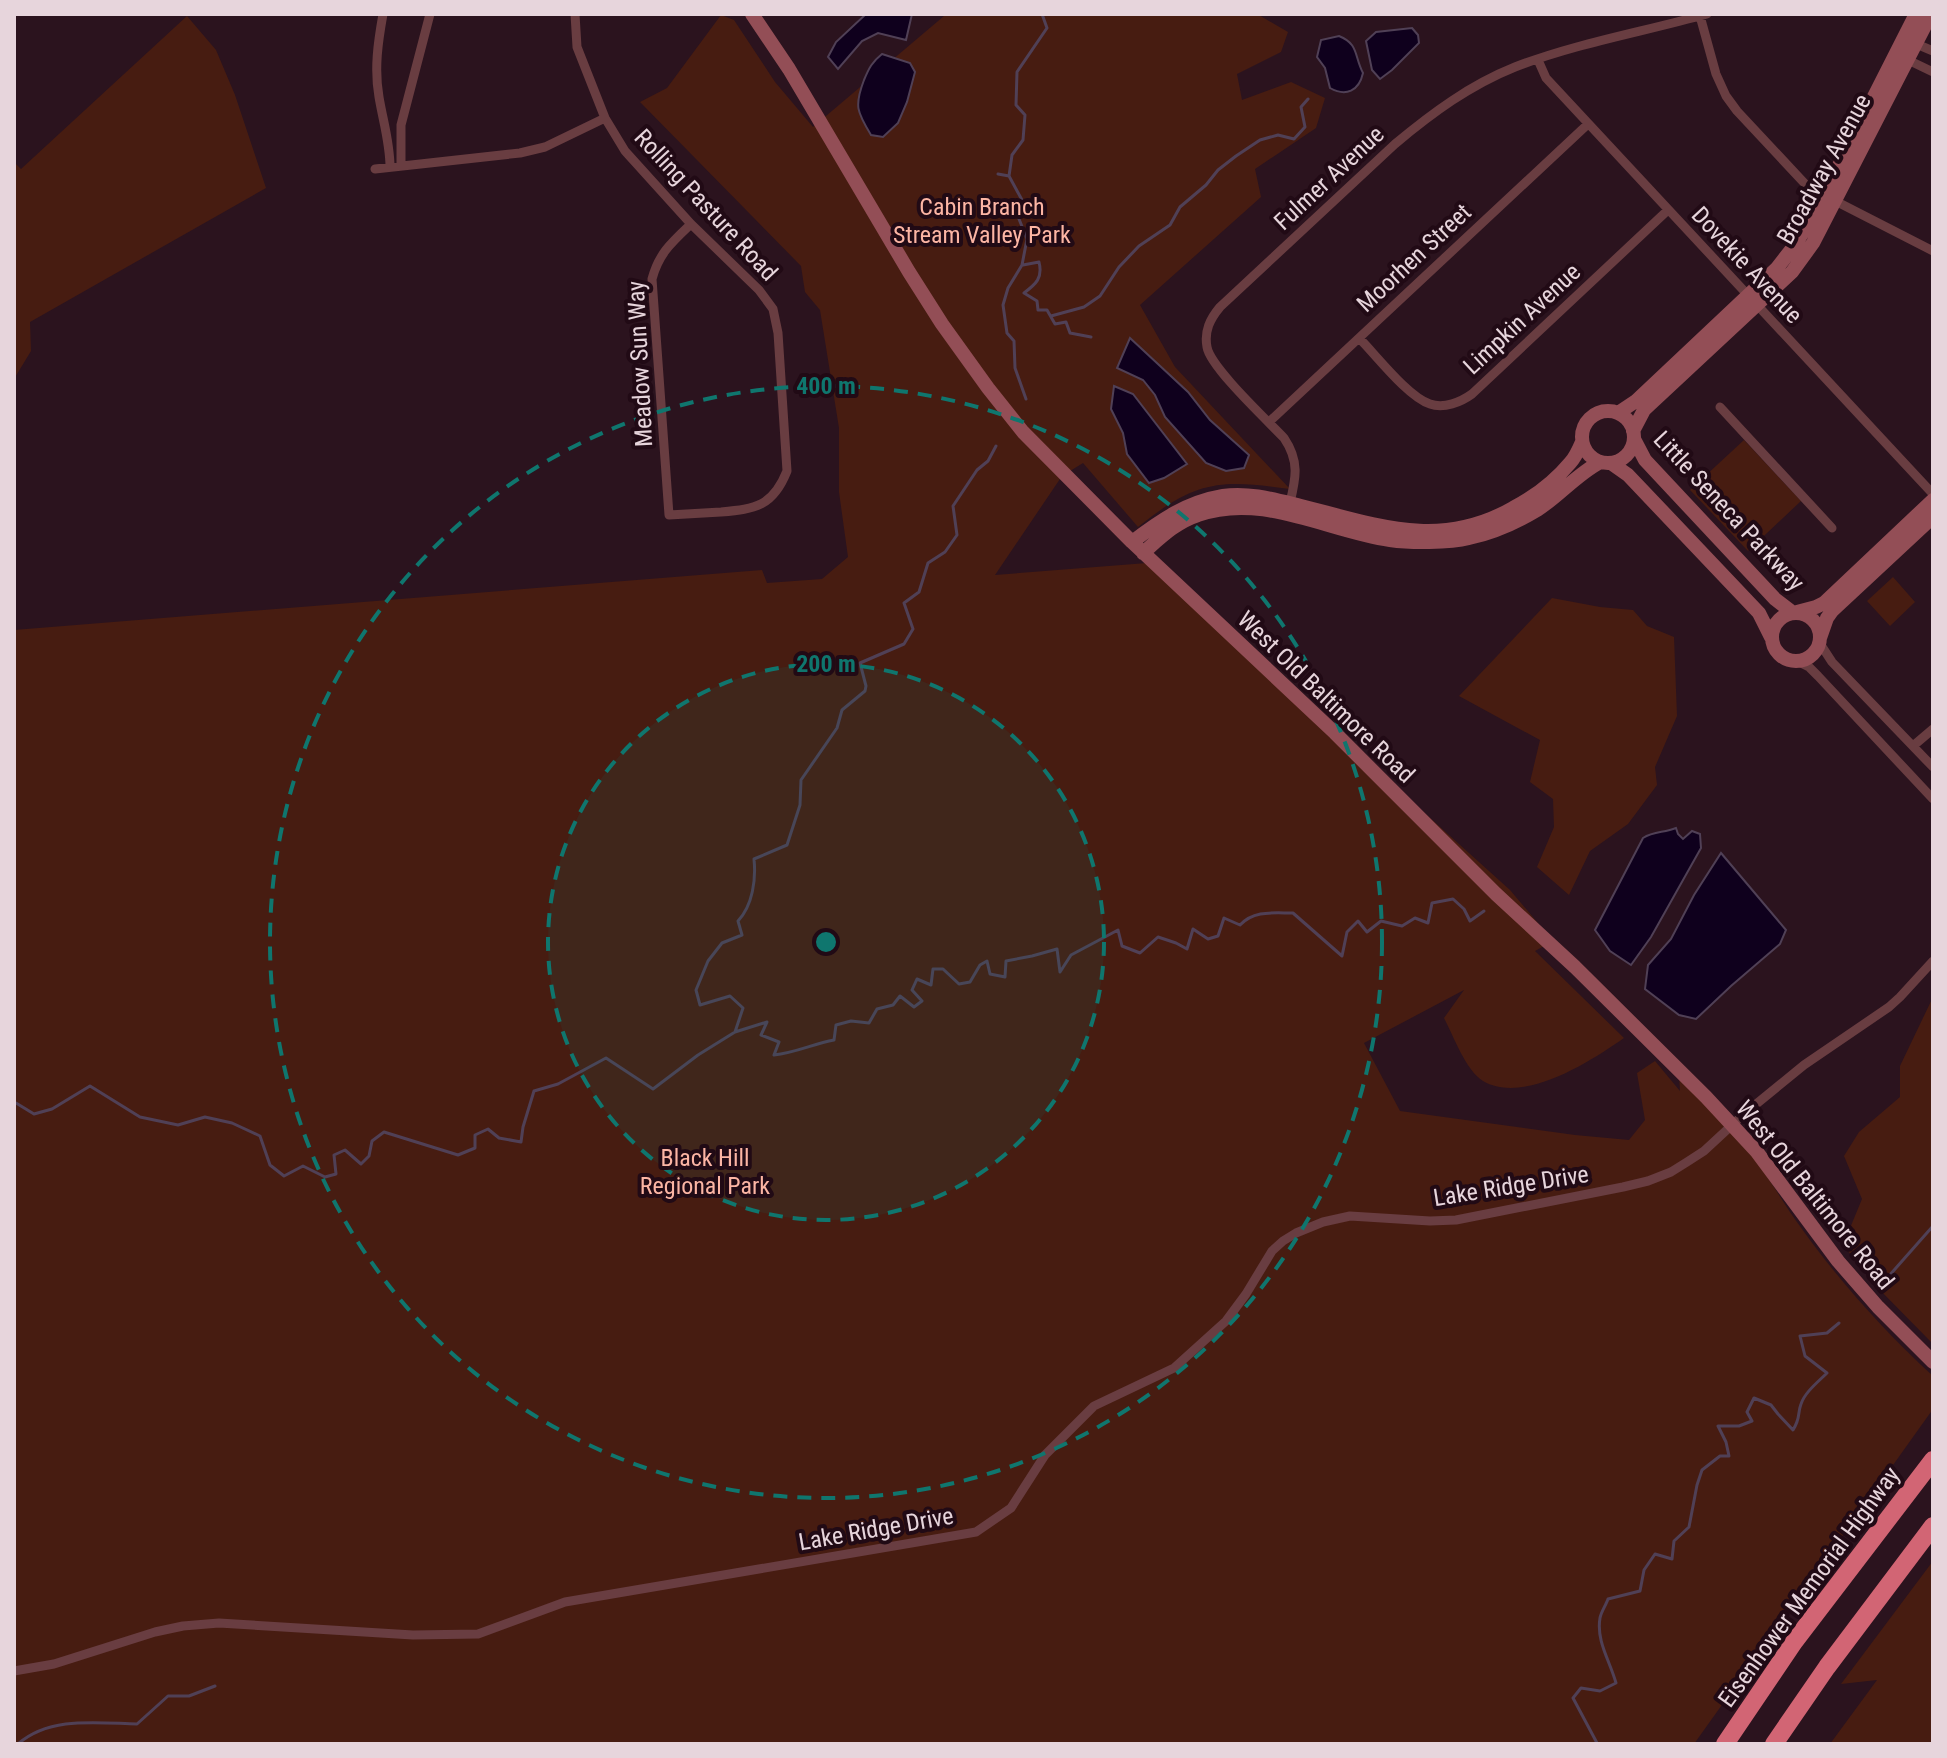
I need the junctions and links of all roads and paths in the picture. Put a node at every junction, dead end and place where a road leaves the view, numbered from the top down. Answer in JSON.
{"nodes":[{"id":1,"x":383,"y":14,"type":"edge"},
{"id":2,"x":430,"y":14,"type":"edge"},
{"id":3,"x":575,"y":14,"type":"edge"},
{"id":4,"x":752,"y":14,"type":"edge"},
{"id":5,"x":1916,"y":14,"type":"edge"},
{"id":6,"x":1931,"y":14,"type":"edge"},
{"id":7,"x":1704,"y":15,"type":"edge"},
{"id":8,"x":1909,"y":43,"type":"junction"},
{"id":9,"x":1933,"y":51,"type":"edge"},
{"id":10,"x":1538,"y":60,"type":"junction"},
{"id":11,"x":1908,"y":60,"type":"junction"},
{"id":12,"x":1933,"y":72,"type":"edge"},
{"id":13,"x":605,"y":118,"type":"junction"},
{"id":14,"x":1588,"y":124,"type":"junction"},
{"id":15,"x":396,"y":167,"type":"junction"},
{"id":16,"x":375,"y":169,"type":"dead end"},
{"id":17,"x":1830,"y":198,"type":"junction"},
{"id":18,"x":1668,"y":210,"type":"junction"},
{"id":19,"x":691,"y":224,"type":"junction"},
{"id":20,"x":1933,"y":251,"type":"edge"},
{"id":21,"x":1753,"y":300,"type":"junction"},
{"id":22,"x":1359,"y":338,"type":"junction"},
{"id":23,"x":1720,"y":407,"type":"dead end"},
{"id":24,"x":1618,"y":413,"type":"junction"},
{"id":25,"x":1269,"y":422,"type":"junction"},
{"id":26,"x":1633,"y":435,"type":"junction"},
{"id":27,"x":1582,"y":442,"type":"junction"},
{"id":28,"x":1606,"y":462,"type":"junction"},
{"id":29,"x":1933,"y":497,"type":"edge"},
{"id":30,"x":1288,"y":509,"type":"junction"},
{"id":31,"x":669,"y":515,"type":"joint"},
{"id":32,"x":1933,"y":517,"type":"edge"},
{"id":33,"x":1832,"y":528,"type":"dead end"},
{"id":34,"x":1138,"y":548,"type":"junction"},
{"id":35,"x":1795,"y":612,"type":"junction"},
{"id":36,"x":1771,"y":637,"type":"junction"},
{"id":37,"x":1820,"y":640,"type":"junction"},
{"id":38,"x":1797,"y":661,"type":"junction"},
{"id":39,"x":1933,"y":729,"type":"edge"},
{"id":40,"x":1913,"y":746,"type":"junction"},
{"id":41,"x":1933,"y":767,"type":"edge"},
{"id":42,"x":1933,"y":799,"type":"edge"},
{"id":43,"x":1933,"y":961,"type":"edge"},
{"id":44,"x":1732,"y":1125,"type":"junction"},
{"id":45,"x":1933,"y":1362,"type":"edge"},
{"id":46,"x":1933,"y":1460,"type":"edge"},
{"id":47,"x":1933,"y":1526,"type":"edge"},
{"id":48,"x":14,"y":1671,"type":"edge"},
{"id":49,"x":1725,"y":1744,"type":"edge"},
{"id":50,"x":1774,"y":1744,"type":"edge"}],
"edges":[{"from":1,"to":15,"type":"street"},
{"from":2,"to":15,"type":"street"},
{"from":3,"to":13,"type":"street","name":"Rolling Pasture Road"},
{"from":4,"to":34,"type":"street","name":"West Old Baltimore Road"},
{"from":5,"to":8,"type":"street","name":"Broadway Avenue"},
{"from":6,"to":8,"type":"street","name":"Broadway Avenue"},
{"from":7,"to":10,"type":"street","name":"Fulmer Avenue"},
{"from":7,"to":17,"type":"street"},
{"from":8,"to":9,"type":"street"},
{"from":8,"to":11,"type":"street","name":"Broadway Avenue"},
{"from":8,"to":17,"type":"street","name":"Broadway Avenue"},
{"from":10,"to":14,"type":"street","name":"Dovekie Avenue"},
{"from":10,"to":25,"type":"street","name":"Fulmer Avenue"},
{"from":11,"to":12,"type":"street"},
{"from":11,"to":17,"type":"street","name":"Broadway Avenue"},
{"from":13,"to":15,"type":"street","name":"Rolling Pasture Road"},
{"from":13,"to":19,"type":"street","name":"Rolling Pasture Road"},
{"from":14,"to":18,"type":"street","name":"Dovekie Avenue"},
{"from":14,"to":22,"type":"street","name":"Moorhen Street"},
{"from":15,"to":16,"type":"street","name":"Rolling Pasture Road"},
{"from":17,"to":20,"type":"street"},
{"from":17,"to":21,"type":"street","name":"Broadway Avenue"},
{"from":18,"to":21,"type":"street","name":"Dovekie Avenue"},
{"from":18,"to":22,"type":"street","name":"Limpkin Avenue"},
{"from":19,"to":31,"type":"street","name":"Meadow Sun Way"},
{"from":19,"to":31,"type":"street","name":"Rolling Pasture Road"},
{"from":21,"to":24,"type":"street","name":"Broadway Avenue"},
{"from":21,"to":26,"type":"street","name":"Broadway Avenue"},
{"from":21,"to":29,"type":"street","name":"Dovekie Avenue"},
{"from":22,"to":25,"type":"street","name":"Moorhen Street"},
{"from":23,"to":33,"type":"street"},
{"from":24,"to":26,"type":"street"},
{"from":24,"to":27,"type":"street"},
{"from":25,"to":30,"type":"street","name":"Fulmer Avenue"},
{"from":26,"to":28,"type":"street"},
{"from":26,"to":35,"type":"street","name":"Little Seneca Parkway"},
{"from":27,"to":28,"type":"street"},
{"from":27,"to":30,"type":"street"},
{"from":28,"to":30,"type":"street"},
{"from":28,"to":36,"type":"street","name":"Little Seneca Parkway"},
{"from":29,"to":35,"type":"street"},
{"from":30,"to":34,"type":"street"},
{"from":32,"to":37,"type":"street"},
{"from":34,"to":44,"type":"street","name":"West Old Baltimore Road"},
{"from":35,"to":36,"type":"street"},
{"from":35,"to":37,"type":"street"},
{"from":36,"to":38,"type":"street"},
{"from":37,"to":38,"type":"street"},
{"from":37,"to":40,"type":"street"},
{"from":38,"to":42,"type":"street"},
{"from":39,"to":40,"type":"street"},
{"from":40,"to":41,"type":"street"},
{"from":43,"to":44,"type":"street","name":"Lake Ridge Drive"},
{"from":44,"to":45,"type":"street","name":"West Old Baltimore Road"},
{"from":44,"to":48,"type":"street","name":"Lake Ridge Drive"},
{"from":46,"to":49,"type":"highway","name":"Eisenhower Memorial Highway"},
{"from":47,"to":50,"type":"highway"}]}
